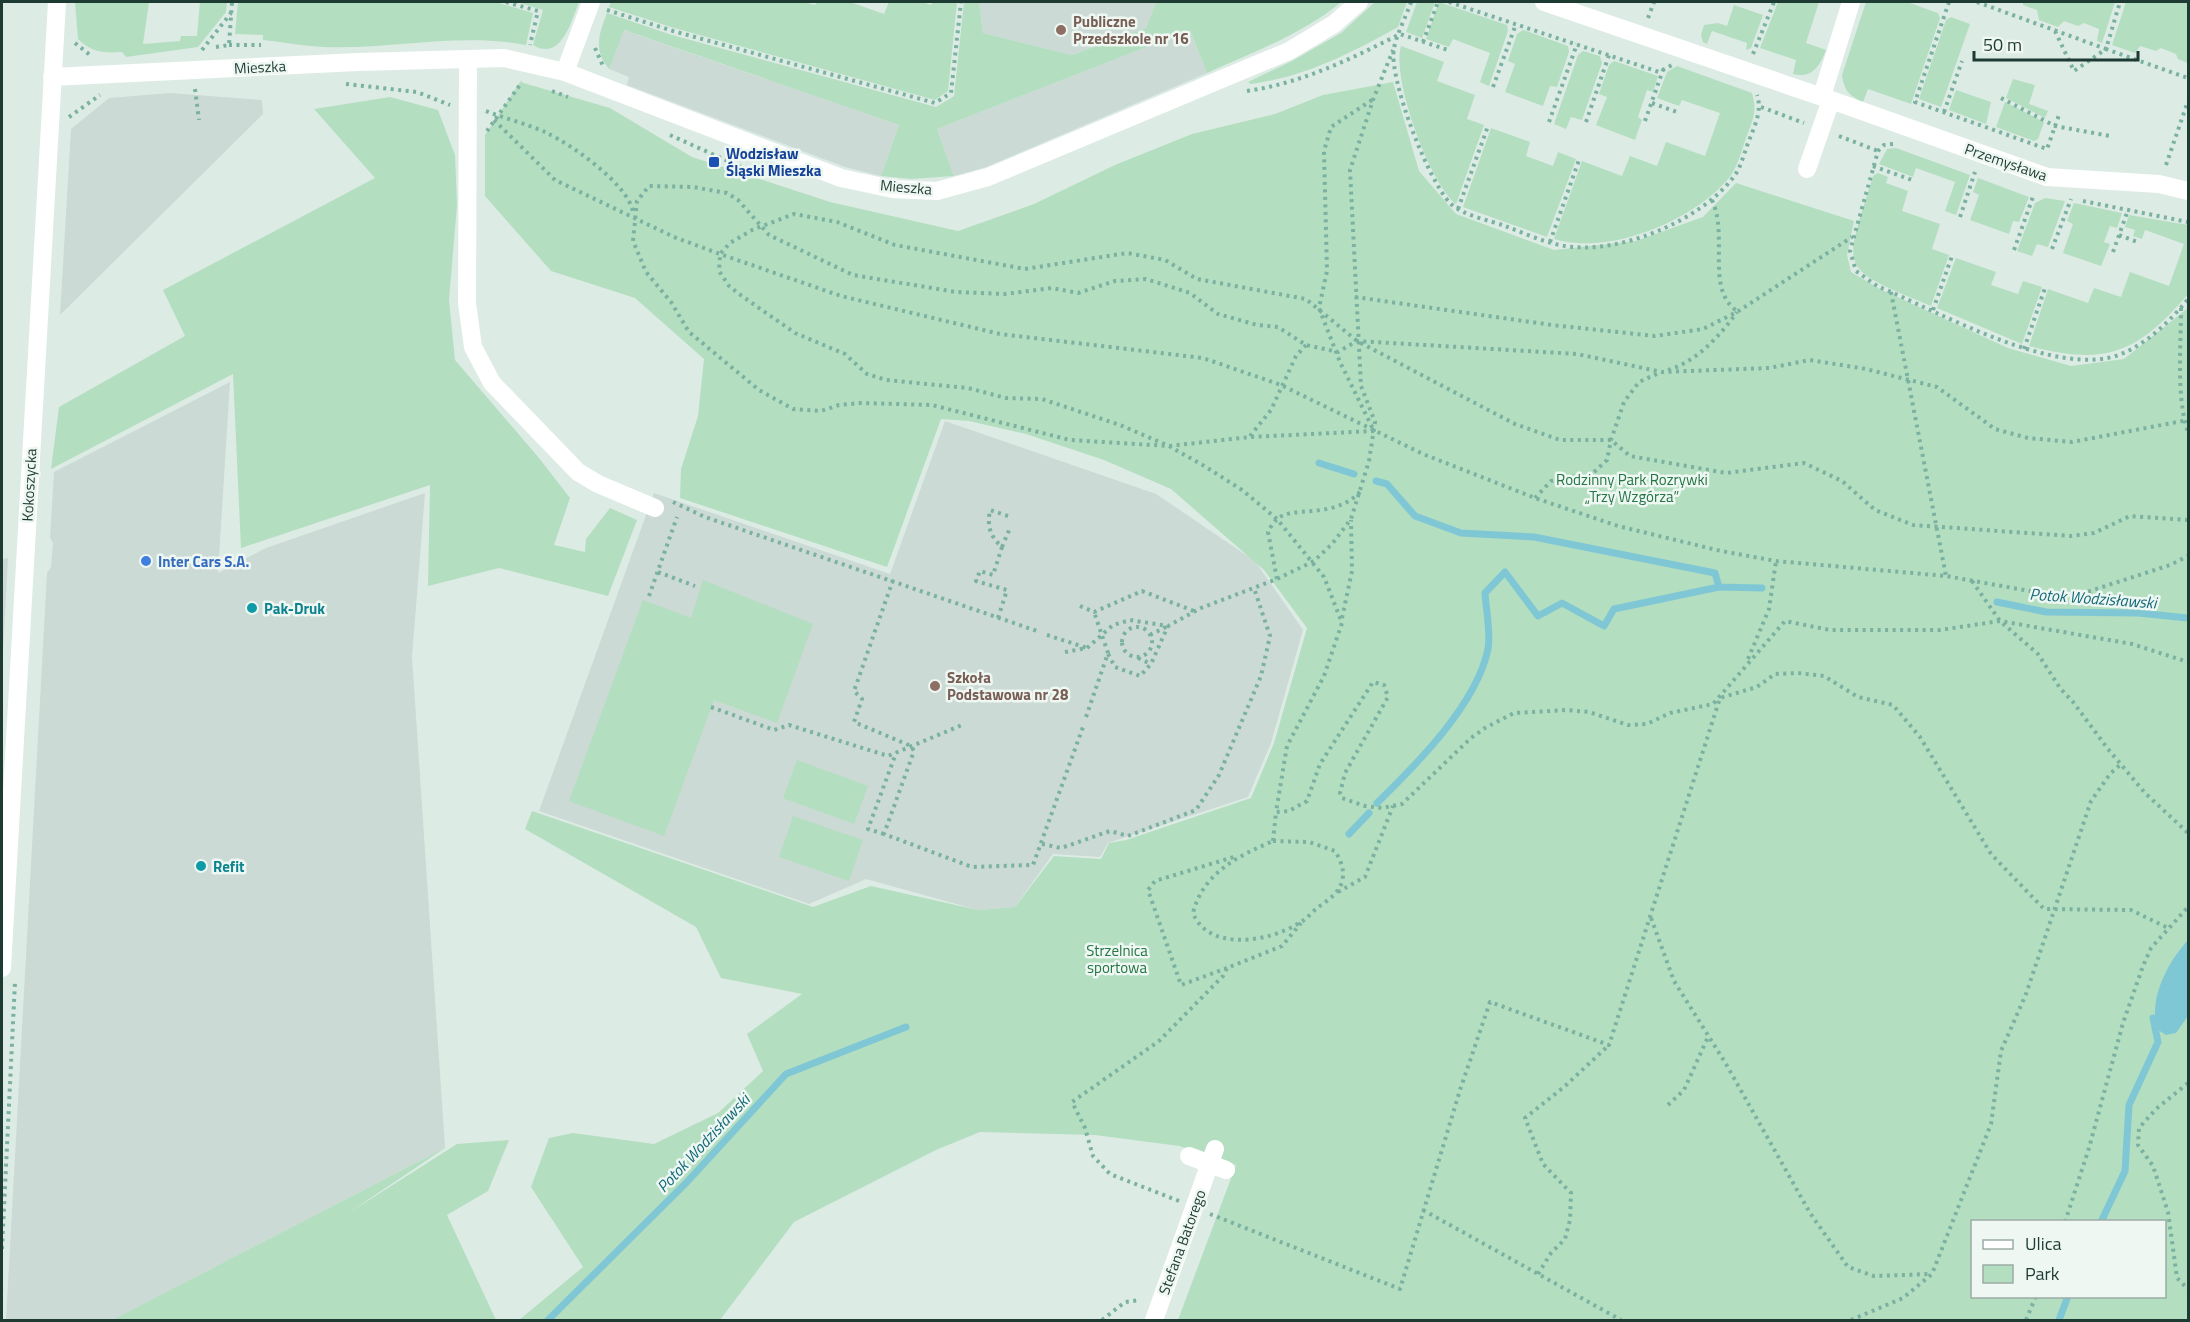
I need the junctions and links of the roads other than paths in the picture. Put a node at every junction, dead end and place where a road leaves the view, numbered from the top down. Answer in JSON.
{"nodes":[{"id":1,"x":57,"y":2,"type":"edge"},
{"id":2,"x":1359,"y":2,"type":"edge"},
{"id":3,"x":1544,"y":2,"type":"edge"},
{"id":4,"x":1851,"y":2,"type":"edge"},
{"id":5,"x":596,"y":9,"type":"edge"},
{"id":6,"x":468,"y":59,"type":"junction"},
{"id":7,"x":566,"y":72,"type":"junction"},
{"id":8,"x":52,"y":77,"type":"junction"},
{"id":9,"x":1826,"y":98,"type":"junction"},
{"id":10,"x":1807,"y":169,"type":"dead end"},
{"id":11,"x":2188,"y":191,"type":"edge"},
{"id":12,"x":659,"y":503,"type":"road end"},
{"id":13,"x":2,"y":968,"type":"edge"},
{"id":14,"x":1189,"y":1156,"type":"dead end"},
{"id":15,"x":1154,"y":1320,"type":"edge"}],
"edges":[{"from":1,"to":8,"type":"street","name":"Kokoszycka"},
{"from":2,"to":7,"type":"street","name":"Mieszka"},
{"from":3,"to":9,"type":"street","name":"Przemysława"},
{"from":4,"to":9,"type":"street"},
{"from":5,"to":7,"type":"street"},
{"from":6,"to":7,"type":"street","name":"Mieszka"},
{"from":6,"to":8,"type":"street","name":"Mieszka"},
{"from":6,"to":12,"type":"street"},
{"from":8,"to":13,"type":"street","name":"Kokoszycka"},
{"from":9,"to":10,"type":"street"},
{"from":9,"to":11,"type":"street","name":"Przemysława"},
{"from":14,"to":15,"type":"street","name":"Stefana Batorego"}]}
